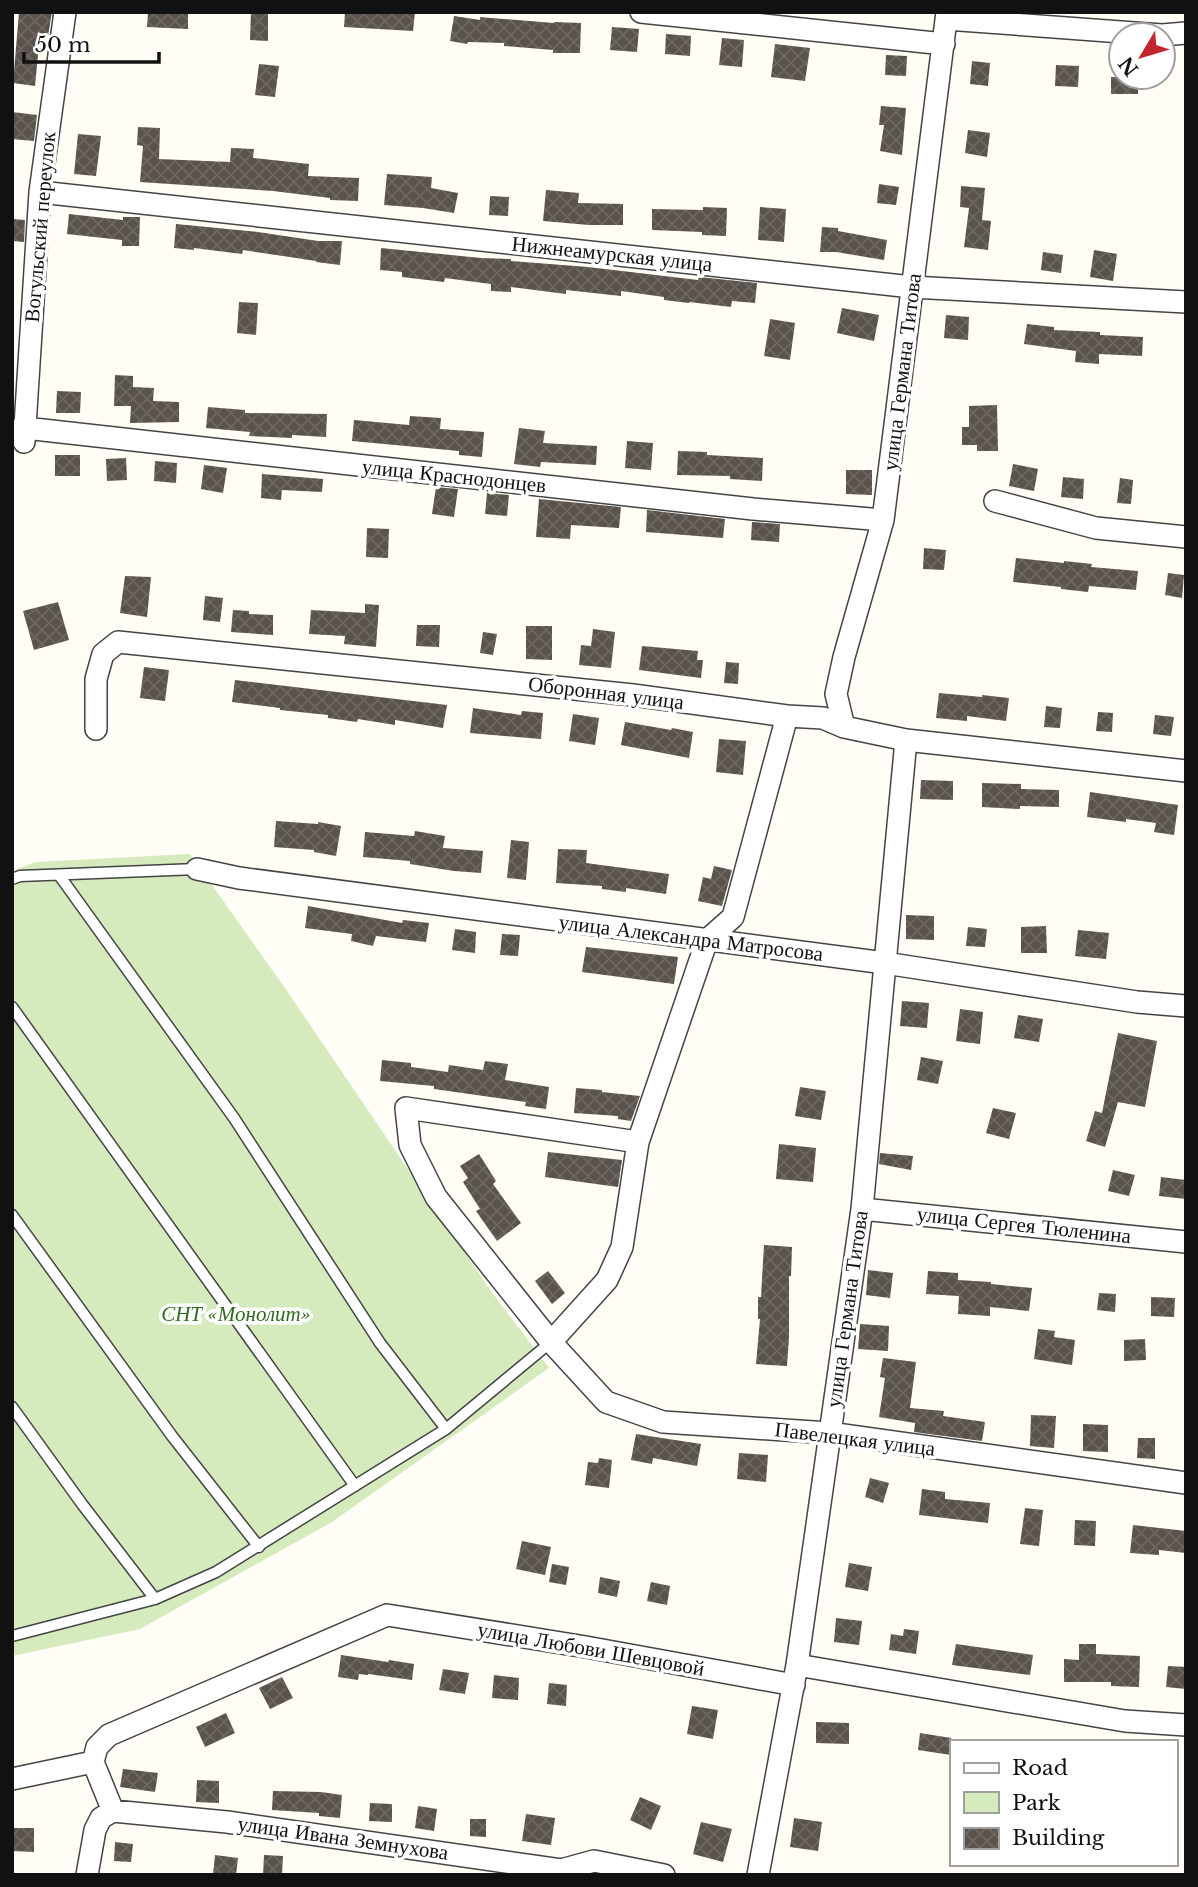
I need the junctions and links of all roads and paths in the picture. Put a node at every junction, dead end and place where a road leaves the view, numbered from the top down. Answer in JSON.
{"nodes":[{"id":1,"x":65,"y":12,"type":"edge"},
{"id":2,"x":641,"y":12,"type":"edge"},
{"id":3,"x":947,"y":16,"type":"edge"},
{"id":4,"x":1186,"y":33,"type":"edge"},
{"id":5,"x":944,"y":44,"type":"junction"},
{"id":6,"x":40,"y":192,"type":"junction"},
{"id":7,"x":912,"y":287,"type":"junction"},
{"id":8,"x":1186,"y":302,"type":"edge"},
{"id":9,"x":20,"y":434,"type":"edge"},
{"id":10,"x":995,"y":502,"type":"dead end"},
{"id":11,"x":883,"y":520,"type":"junction"},
{"id":12,"x":1186,"y":537,"type":"edge"},
{"id":13,"x":787,"y":716,"type":"junction"},
{"id":14,"x":844,"y":727,"type":"junction"},
{"id":15,"x":96,"y":729,"type":"dead end"},
{"id":16,"x":906,"y":740,"type":"junction"},
{"id":17,"x":1186,"y":771,"type":"edge"},
{"id":18,"x":197,"y":869,"type":"joint"},
{"id":19,"x":59,"y":875,"type":"junction"},
{"id":20,"x":12,"y":879,"type":"edge"},
{"id":21,"x":707,"y":940,"type":"junction"},
{"id":22,"x":886,"y":962,"type":"junction"},
{"id":23,"x":1186,"y":1006,"type":"edge"},
{"id":24,"x":12,"y":1007,"type":"edge"},
{"id":25,"x":638,"y":1142,"type":"junction"},
{"id":26,"x":862,"y":1209,"type":"junction"},
{"id":27,"x":12,"y":1215,"type":"edge"},
{"id":28,"x":1186,"y":1242,"type":"edge"},
{"id":29,"x":551,"y":1342,"type":"junction"},
{"id":30,"x":12,"y":1406,"type":"edge"},
{"id":31,"x":446,"y":1429,"type":"junction"},
{"id":32,"x":829,"y":1433,"type":"junction"},
{"id":33,"x":1186,"y":1483,"type":"edge"},
{"id":34,"x":355,"y":1486,"type":"junction"},
{"id":35,"x":259,"y":1547,"type":"junction"},
{"id":36,"x":156,"y":1599,"type":"junction"},
{"id":37,"x":12,"y":1636,"type":"edge"},
{"id":38,"x":795,"y":1675,"type":"junction"},
{"id":39,"x":1186,"y":1724,"type":"edge"},
{"id":40,"x":93,"y":1762,"type":"junction"},
{"id":41,"x":12,"y":1779,"type":"edge"},
{"id":42,"x":113,"y":1811,"type":"junction"},
{"id":43,"x":587,"y":1868,"type":"edge"},
{"id":44,"x":87,"y":1875,"type":"edge"},
{"id":45,"x":664,"y":1875,"type":"edge"},
{"id":46,"x":758,"y":1875,"type":"edge"}],
"edges":[{"from":1,"to":6,"type":"street","name":"Вогульский переулок"},
{"from":2,"to":5,"type":"street"},
{"from":3,"to":4,"type":"street"},
{"from":3,"to":5,"type":"street","name":"улица Германа Титова"},
{"from":5,"to":7,"type":"street","name":"улица Германа Титова"},
{"from":6,"to":7,"type":"street","name":"Нижнеамурская улица"},
{"from":6,"to":9,"type":"street","name":"Вогульский переулок"},
{"from":7,"to":8,"type":"street","name":"Нижнеамурская улица"},
{"from":7,"to":11,"type":"street","name":"улица Германа Титова"},
{"from":9,"to":11,"type":"street","name":"улица Краснодонцев"},
{"from":10,"to":12,"type":"street"},
{"from":11,"to":14,"type":"street","name":"улица Германа Титова"},
{"from":13,"to":14,"type":"street","name":"Оборонная улица"},
{"from":13,"to":15,"type":"street","name":"Оборонная улица"},
{"from":13,"to":21,"type":"street"},
{"from":14,"to":16,"type":"street","name":"Оборонная улица"},
{"from":16,"to":17,"type":"street","name":"Оборонная улица"},
{"from":16,"to":22,"type":"street","name":"улица Германа Титова"},
{"from":18,"to":19,"type":"lane"},
{"from":18,"to":21,"type":"street","name":"улица Александра Матросова"},
{"from":19,"to":20,"type":"lane"},
{"from":19,"to":31,"type":"lane"},
{"from":21,"to":22,"type":"street","name":"улица Александра Матросова"},
{"from":21,"to":25,"type":"street"},
{"from":22,"to":23,"type":"street","name":"улица Александра Матросова"},
{"from":22,"to":26,"type":"street","name":"улица Германа Титова"},
{"from":24,"to":34,"type":"lane"},
{"from":25,"to":29,"type":"street"},
{"from":25,"to":29,"type":"street","name":"Павелецкая улица"},
{"from":26,"to":28,"type":"street","name":"улица Сергея Тюленина"},
{"from":26,"to":32,"type":"street","name":"улица Германа Титова"},
{"from":27,"to":35,"type":"lane"},
{"from":29,"to":31,"type":"lane"},
{"from":29,"to":32,"type":"street","name":"Павелецкая улица"},
{"from":30,"to":36,"type":"lane"},
{"from":31,"to":34,"type":"lane"},
{"from":32,"to":33,"type":"street","name":"Павелецкая улица"},
{"from":32,"to":38,"type":"street","name":"улица Германа Титова"},
{"from":34,"to":35,"type":"lane"},
{"from":35,"to":36,"type":"lane"},
{"from":36,"to":37,"type":"lane"},
{"from":38,"to":39,"type":"street","name":"улица Любови Шевцовой"},
{"from":38,"to":40,"type":"street","name":"улица Любови Шевцовой"},
{"from":38,"to":46,"type":"street","name":"улица Германа Титова"},
{"from":40,"to":41,"type":"street"},
{"from":40,"to":42,"type":"street"},
{"from":42,"to":43,"type":"street","name":"улица Ивана Земнухова"},
{"from":42,"to":44,"type":"street"},
{"from":43,"to":45,"type":"street","name":"улица Ивана Земнухова"}]}
